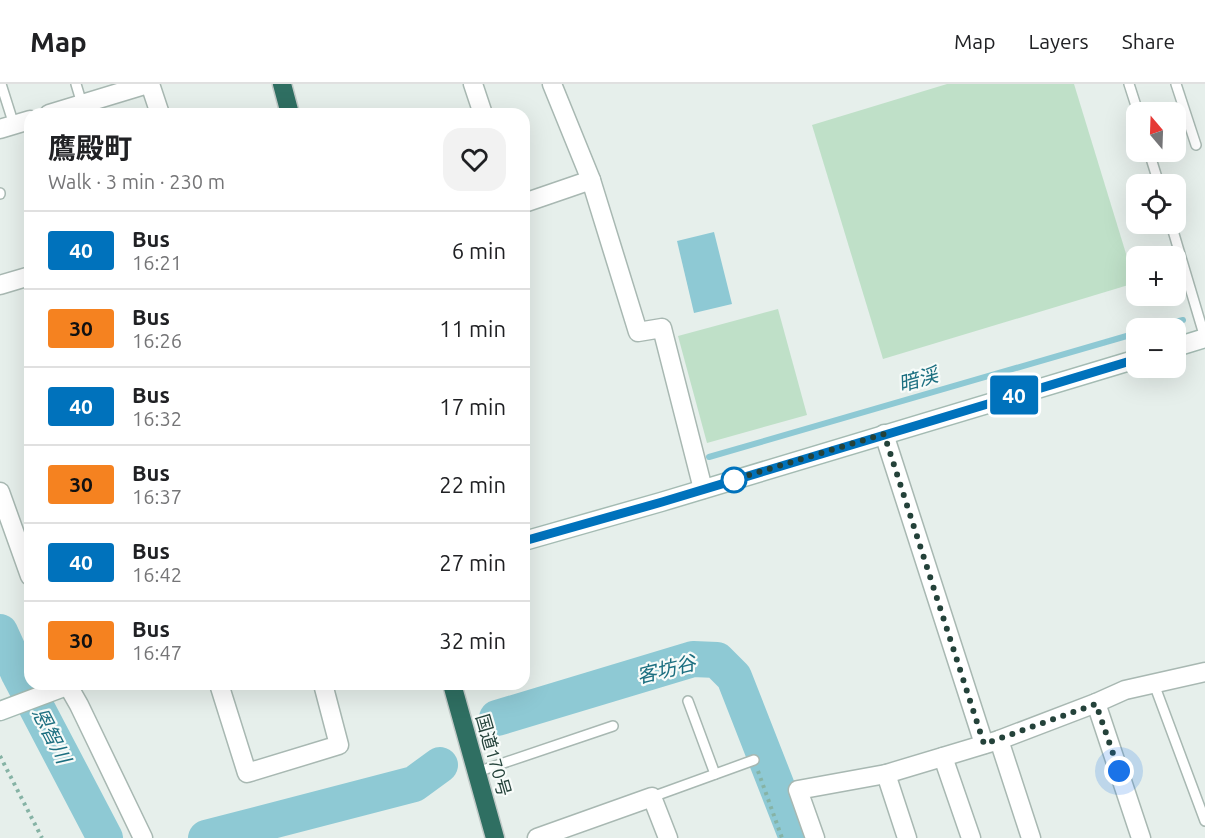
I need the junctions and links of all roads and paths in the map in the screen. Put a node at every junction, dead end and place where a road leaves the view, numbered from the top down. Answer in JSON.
{"nodes":[{"id":1,"x":1,"y":84,"type":"edge"},
{"id":2,"x":76,"y":84,"type":"edge"},
{"id":3,"x":149,"y":84,"type":"edge"},
{"id":4,"x":282,"y":84,"type":"edge"},
{"id":5,"x":473,"y":84,"type":"edge"},
{"id":6,"x":552,"y":84,"type":"edge"},
{"id":7,"x":1129,"y":84,"type":"edge"},
{"id":8,"x":1176,"y":84,"type":"edge"},
{"id":9,"x":1135,"y":102,"type":"edge"},
{"id":10,"x":67,"y":108,"type":"edge"},
{"id":11,"x":72,"y":108,"type":"edge"},
{"id":12,"x":158,"y":108,"type":"edge"},
{"id":13,"x":288,"y":108,"type":"edge"},
{"id":14,"x":481,"y":108,"type":"edge"},
{"id":15,"x":15,"y":124,"type":"edge"},
{"id":16,"x":1196,"y":145,"type":"dead end"},
{"id":17,"x":591,"y":180,"type":"junction"},
{"id":18,"x":530,"y":201,"type":"edge"},
{"id":19,"x":1174,"y":234,"type":"edge"},
{"id":20,"x":24,"y":278,"type":"edge"},
{"id":21,"x":0,"y":285,"type":"edge"},
{"id":22,"x":1205,"y":338,"type":"edge"},
{"id":23,"x":1186,"y":344,"type":"edge"},
{"id":24,"x":1126,"y":362,"type":"edge"},
{"id":25,"x":884,"y":434,"type":"junction"},
{"id":26,"x":703,"y":489,"type":"junction"},
{"id":27,"x":0,"y":492,"type":"edge"},
{"id":28,"x":530,"y":539,"type":"edge"},
{"id":29,"x":24,"y":559,"type":"edge"},
{"id":30,"x":1205,"y":672,"type":"edge"},
{"id":31,"x":1154,"y":684,"type":"junction"},
{"id":32,"x":56,"y":690,"type":"edge"},
{"id":33,"x":70,"y":690,"type":"edge"},
{"id":34,"x":221,"y":690,"type":"edge"},
{"id":35,"x":325,"y":690,"type":"edge"},
{"id":36,"x":454,"y":690,"type":"edge"},
{"id":37,"x":688,"y":701,"type":"dead end"},
{"id":38,"x":1096,"y":704,"type":"junction"},
{"id":39,"x":0,"y":711,"type":"edge"},
{"id":40,"x":613,"y":726,"type":"dead end"},
{"id":41,"x":992,"y":742,"type":"junction"},
{"id":42,"x":0,"y":756,"type":"edge"},
{"id":43,"x":943,"y":757,"type":"junction"},
{"id":44,"x":754,"y":760,"type":"joint"},
{"id":45,"x":477,"y":772,"type":"junction"},
{"id":46,"x":715,"y":774,"type":"junction"},
{"id":47,"x":886,"y":774,"type":"junction"},
{"id":48,"x":652,"y":797,"type":"junction"},
{"id":49,"x":1205,"y":821,"type":"edge"},
{"id":50,"x":42,"y":838,"type":"edge"},
{"id":51,"x":143,"y":838,"type":"edge"},
{"id":52,"x":495,"y":838,"type":"edge"},
{"id":53,"x":537,"y":838,"type":"edge"},
{"id":54,"x":668,"y":838,"type":"edge"},
{"id":55,"x":782,"y":838,"type":"edge"},
{"id":56,"x":815,"y":838,"type":"edge"},
{"id":57,"x":907,"y":838,"type":"edge"},
{"id":58,"x":970,"y":838,"type":"edge"},
{"id":59,"x":1031,"y":838,"type":"edge"},
{"id":60,"x":1141,"y":838,"type":"edge"}],
"edges":[{"from":1,"to":15,"type":"lane"},
{"from":2,"to":10,"type":"lane"},
{"from":3,"to":11,"type":"street"},
{"from":3,"to":12,"type":"street"},
{"from":4,"to":13,"type":"highway"},
{"from":5,"to":14,"type":"street"},
{"from":6,"to":17,"type":"street"},
{"from":7,"to":9,"type":"lane"},
{"from":8,"to":16,"type":"lane"},
{"from":17,"to":18,"type":"street"},
{"from":17,"to":26,"type":"street"},
{"from":19,"to":22,"type":"lane"},
{"from":20,"to":21,"type":"street"},
{"from":22,"to":23,"type":"street"},
{"from":24,"to":25,"type":"street"},
{"from":25,"to":26,"type":"street"},
{"from":25,"to":41,"type":"street"},
{"from":26,"to":28,"type":"street"},
{"from":27,"to":29,"type":"street"},
{"from":30,"to":31,"type":"street"},
{"from":31,"to":38,"type":"street"},
{"from":31,"to":49,"type":"lane"},
{"from":32,"to":39,"type":"street"},
{"from":33,"to":51,"type":"street"},
{"from":34,"to":35,"type":"street"},
{"from":36,"to":45,"type":"highway","name":"国道170号"},
{"from":37,"to":46,"type":"lane"},
{"from":38,"to":41,"type":"street"},
{"from":38,"to":60,"type":"street"},
{"from":40,"to":45,"type":"lane"},
{"from":41,"to":43,"type":"street"},
{"from":41,"to":59,"type":"street"},
{"from":42,"to":50,"type":"path"},
{"from":43,"to":47,"type":"street"},
{"from":43,"to":58,"type":"street"},
{"from":44,"to":46,"type":"lane"},
{"from":44,"to":55,"type":"path"},
{"from":45,"to":52,"type":"highway","name":"国道170号"},
{"from":46,"to":48,"type":"lane"},
{"from":47,"to":56,"type":"street"},
{"from":47,"to":57,"type":"street"},
{"from":48,"to":53,"type":"street"},
{"from":48,"to":54,"type":"street"}]}
